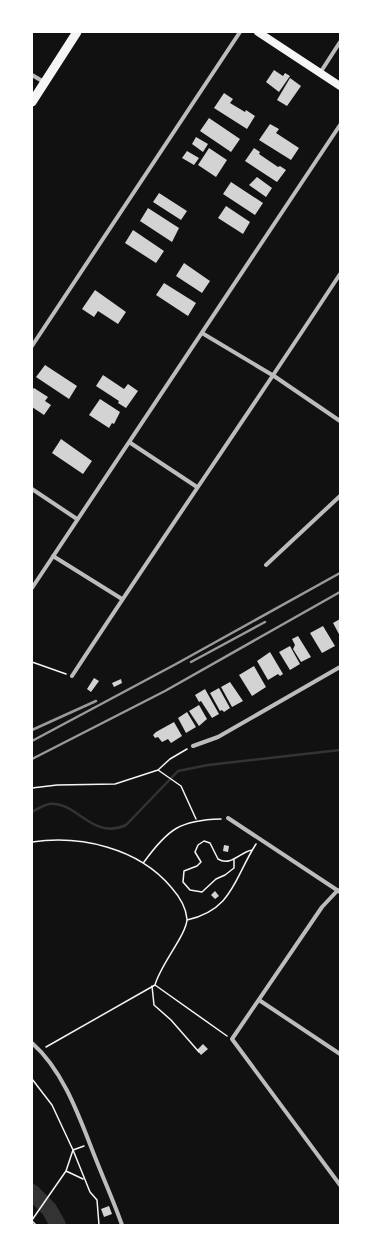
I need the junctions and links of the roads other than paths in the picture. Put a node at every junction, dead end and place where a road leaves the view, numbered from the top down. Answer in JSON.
{"nodes":[{"id":1,"x":77,"y":32,"type":"edge"},
{"id":2,"x":240,"y":32,"type":"edge"},
{"id":3,"x":258,"y":32,"type":"edge"},
{"id":4,"x":340,"y":42,"type":"edge"},
{"id":5,"x":320,"y":73,"type":"junction"},
{"id":6,"x":32,"y":75,"type":"edge"},
{"id":7,"x":44,"y":82,"type":"junction"},
{"id":8,"x":340,"y":86,"type":"edge"},
{"id":9,"x":32,"y":102,"type":"edge"},
{"id":10,"x":340,"y":125,"type":"edge"},
{"id":11,"x":340,"y":274,"type":"edge"},
{"id":12,"x":202,"y":333,"type":"junction"},
{"id":13,"x":32,"y":346,"type":"edge"},
{"id":14,"x":274,"y":376,"type":"junction"},
{"id":15,"x":340,"y":421,"type":"edge"},
{"id":16,"x":129,"y":442,"type":"junction"},
{"id":17,"x":197,"y":487,"type":"junction"},
{"id":18,"x":32,"y":489,"type":"edge"},
{"id":19,"x":340,"y":496,"type":"edge"},
{"id":20,"x":77,"y":519,"type":"junction"},
{"id":21,"x":53,"y":556,"type":"junction"},
{"id":22,"x":266,"y":565,"type":"dead end"},
{"id":23,"x":32,"y":588,"type":"edge"},
{"id":24,"x":122,"y":599,"type":"junction"},
{"id":25,"x":340,"y":667,"type":"edge"},
{"id":26,"x":72,"y":676,"type":"road end"},
{"id":27,"x":193,"y":746,"type":"road end"},
{"id":28,"x":228,"y":818,"type":"road end"},
{"id":29,"x":339,"y":891,"type":"edge"},
{"id":30,"x":259,"y":1000,"type":"junction"},
{"id":31,"x":32,"y":1043,"type":"edge"},
{"id":32,"x":340,"y":1054,"type":"edge"},
{"id":33,"x":340,"y":1185,"type":"edge"},
{"id":34,"x":122,"y":1225,"type":"edge"}],
"edges":[{"from":1,"to":7,"type":"highway"},
{"from":2,"to":13,"type":"street"},
{"from":3,"to":5,"type":"main road"},
{"from":4,"to":5,"type":"street"},
{"from":5,"to":8,"type":"main road"},
{"from":6,"to":7,"type":"street"},
{"from":7,"to":9,"type":"highway"},
{"from":10,"to":12,"type":"street"},
{"from":11,"to":14,"type":"street"},
{"from":12,"to":14,"type":"street"},
{"from":12,"to":16,"type":"street"},
{"from":14,"to":15,"type":"street"},
{"from":14,"to":17,"type":"street"},
{"from":16,"to":17,"type":"street"},
{"from":16,"to":20,"type":"street"},
{"from":17,"to":24,"type":"street"},
{"from":18,"to":20,"type":"street"},
{"from":19,"to":22,"type":"street"},
{"from":20,"to":21,"type":"street"},
{"from":21,"to":23,"type":"street"},
{"from":21,"to":24,"type":"street"},
{"from":24,"to":26,"type":"street"},
{"from":25,"to":27,"type":"street"},
{"from":28,"to":29,"type":"street"},
{"from":29,"to":30,"type":"street"},
{"from":30,"to":32,"type":"street"},
{"from":30,"to":33,"type":"street"},
{"from":31,"to":34,"type":"street"}]}
